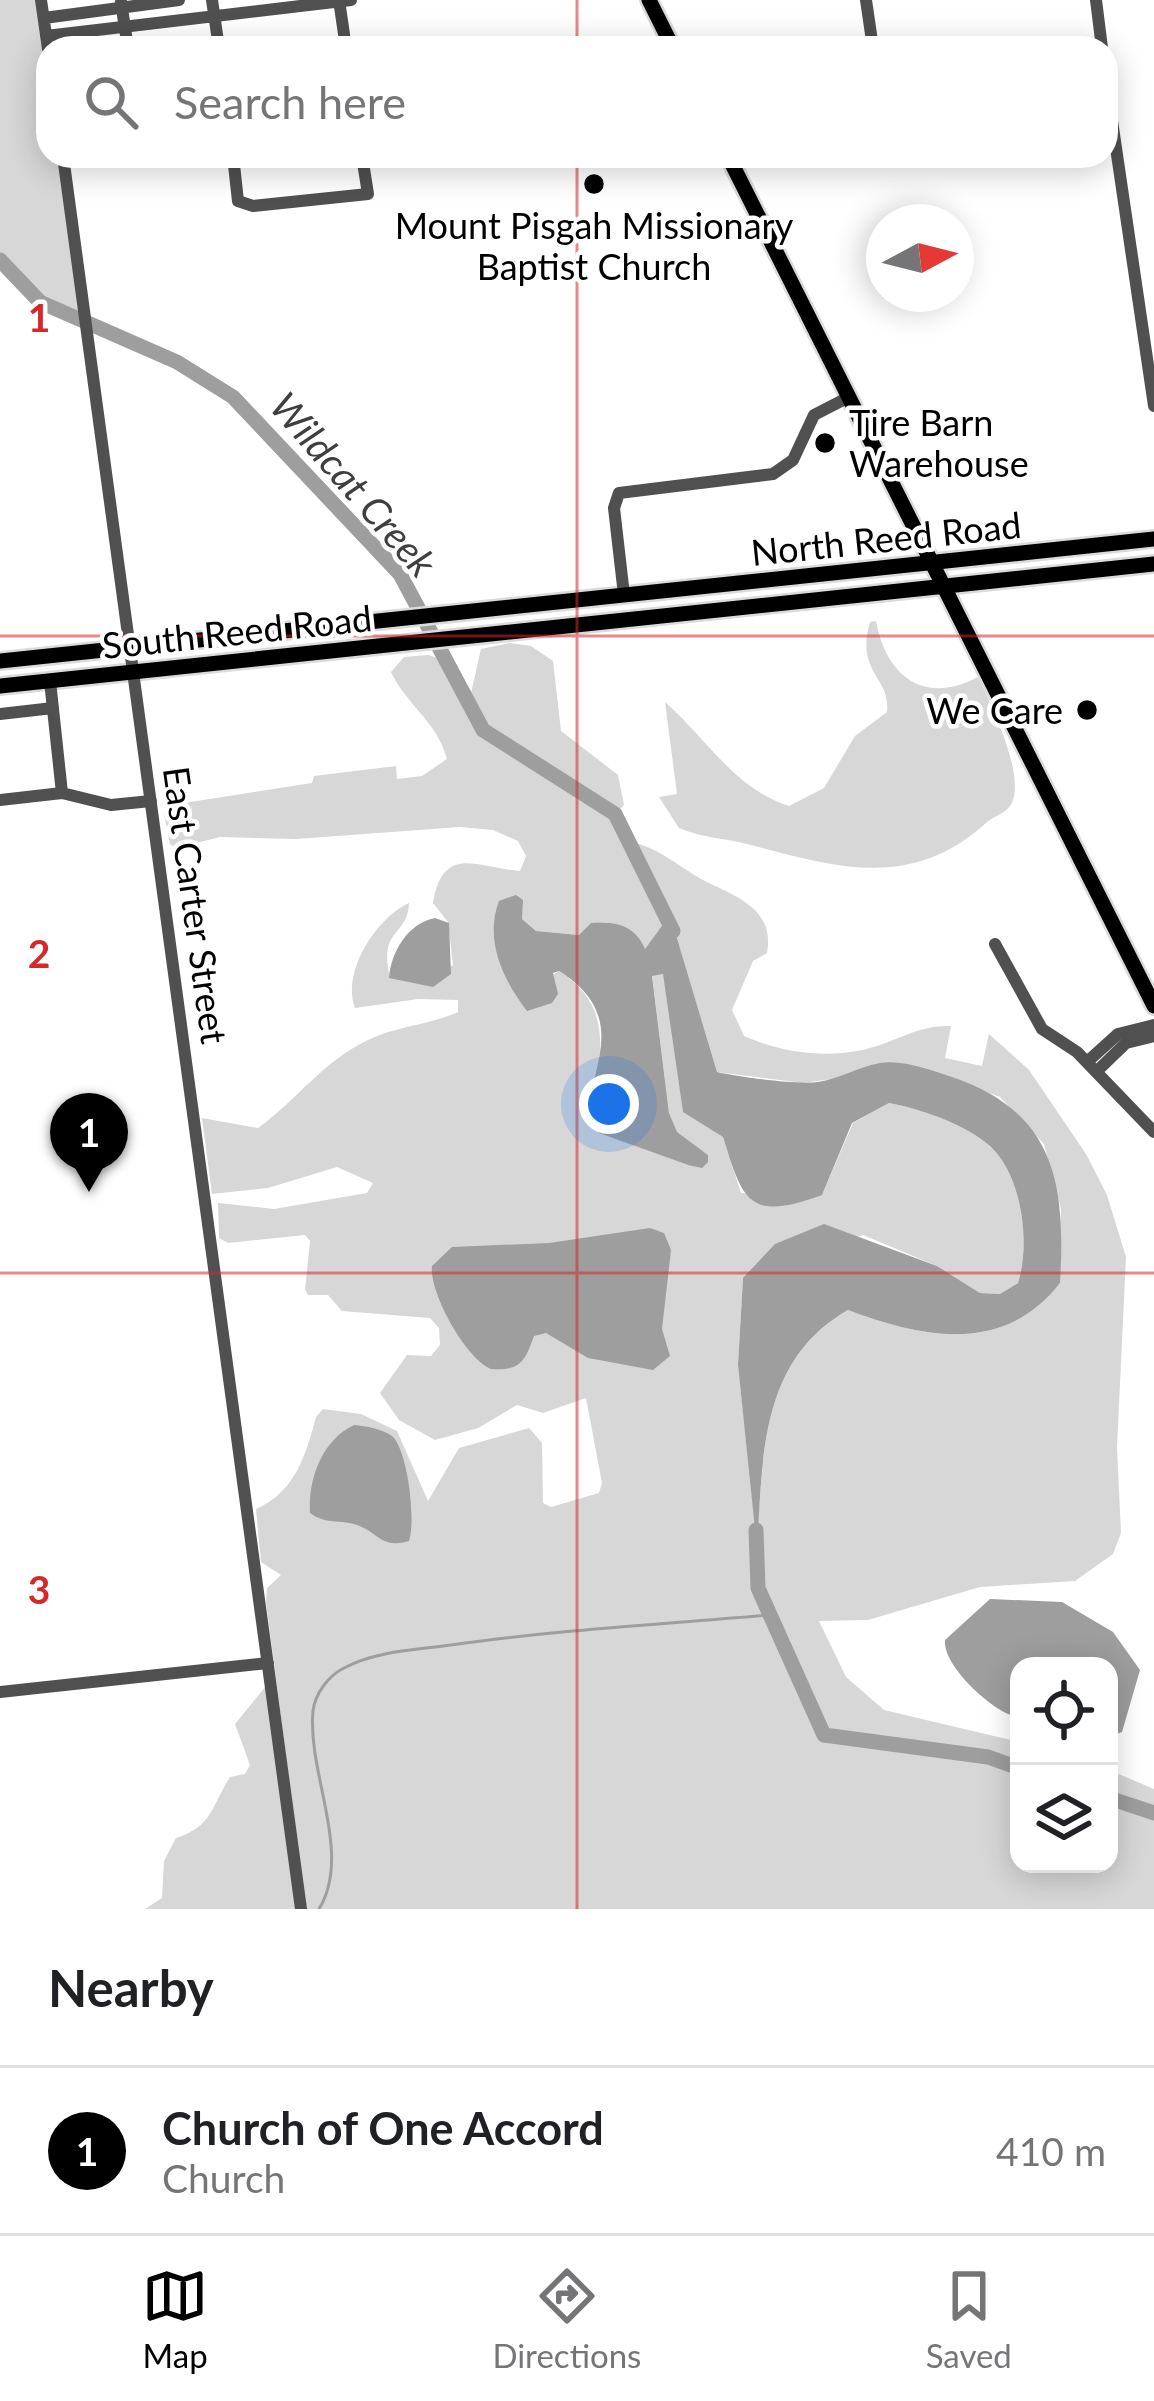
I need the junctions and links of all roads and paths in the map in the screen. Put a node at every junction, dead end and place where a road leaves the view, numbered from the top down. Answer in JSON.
{"nodes":[{"id":1,"x":41,"y":0,"type":"edge"},
{"id":2,"x":179,"y":0,"type":"edge"},
{"id":3,"x":212,"y":0,"type":"edge"},
{"id":4,"x":351,"y":0,"type":"edge"},
{"id":5,"x":649,"y":0,"type":"edge"},
{"id":6,"x":866,"y":0,"type":"edge"},
{"id":7,"x":1096,"y":0,"type":"edge"},
{"id":8,"x":339,"y":1,"type":"edge"},
{"id":9,"x":122,"y":3,"type":"edge"},
{"id":10,"x":214,"y":16,"type":"junction"},
{"id":11,"x":44,"y":17,"type":"junction"},
{"id":12,"x":124,"y":27,"type":"junction"},
{"id":13,"x":46,"y":36,"type":"edge"},
{"id":14,"x":78,"y":36,"type":"edge"},
{"id":15,"x":126,"y":36,"type":"edge"},
{"id":16,"x":216,"y":36,"type":"edge"},
{"id":17,"x":344,"y":36,"type":"edge"},
{"id":18,"x":667,"y":36,"type":"edge"},
{"id":19,"x":871,"y":36,"type":"edge"},
{"id":20,"x":1100,"y":36,"type":"edge"},
{"id":21,"x":1118,"y":162,"type":"edge"},
{"id":22,"x":65,"y":168,"type":"edge"},
{"id":23,"x":234,"y":168,"type":"edge"},
{"id":24,"x":364,"y":168,"type":"edge"},
{"id":25,"x":734,"y":168,"type":"edge"},
{"id":26,"x":849,"y":397,"type":"junction"},
{"id":27,"x":1154,"y":406,"type":"edge"},
{"id":28,"x":1154,"y":528,"type":"edge"},
{"id":29,"x":1145,"y":540,"type":"edge"},
{"id":30,"x":934,"y":563,"type":"junction"},
{"id":31,"x":1154,"y":564,"type":"edge"},
{"id":32,"x":945,"y":586,"type":"junction"},
{"id":33,"x":624,"y":595,"type":"junction"},
{"id":34,"x":624,"y":620,"type":"joint"},
{"id":35,"x":128,"y":647,"type":"junction"},
{"id":36,"x":0,"y":661,"type":"edge"},
{"id":37,"x":132,"y":673,"type":"junction"},
{"id":38,"x":50,"y":681,"type":"junction"},
{"id":39,"x":0,"y":686,"type":"edge"},
{"id":40,"x":52,"y":708,"type":"junction"},
{"id":41,"x":0,"y":713,"type":"edge"},
{"id":42,"x":62,"y":793,"type":"junction"},
{"id":43,"x":0,"y":800,"type":"edge"},
{"id":44,"x":151,"y":801,"type":"junction"},
{"id":45,"x":994,"y":944,"type":"dead end"},
{"id":46,"x":1154,"y":1006,"type":"edge"},
{"id":47,"x":1154,"y":1024,"type":"edge"},
{"id":48,"x":1154,"y":1036,"type":"edge"},
{"id":49,"x":1092,"y":1067,"type":"junction"},
{"id":50,"x":1154,"y":1132,"type":"edge"},
{"id":51,"x":268,"y":1663,"type":"junction"},
{"id":52,"x":0,"y":1692,"type":"edge"},
{"id":53,"x":301,"y":1909,"type":"edge"}],
"edges":[{"from":1,"to":11,"type":"street"},
{"from":2,"to":9,"type":"street"},
{"from":3,"to":10,"type":"street"},
{"from":4,"to":8,"type":"street"},
{"from":5,"to":18,"type":"main road"},
{"from":6,"to":19,"type":"street"},
{"from":7,"to":20,"type":"street"},
{"from":8,"to":10,"type":"street"},
{"from":8,"to":17,"type":"street"},
{"from":9,"to":11,"type":"street"},
{"from":9,"to":12,"type":"street"},
{"from":10,"to":12,"type":"street"},
{"from":10,"to":16,"type":"street"},
{"from":11,"to":13,"type":"street"},
{"from":12,"to":14,"type":"street"},
{"from":12,"to":15,"type":"street"},
{"from":21,"to":27,"type":"street"},
{"from":22,"to":35,"type":"street","name":"East Carter Street"},
{"from":23,"to":24,"type":"street"},
{"from":25,"to":26,"type":"main road"},
{"from":26,"to":30,"type":"main road"},
{"from":26,"to":33,"type":"street"},
{"from":28,"to":29,"type":"street"},
{"from":29,"to":30,"type":"main road","name":"North Reed Road"},
{"from":30,"to":32,"type":"main road"},
{"from":30,"to":33,"type":"main road","name":"North Reed Road"},
{"from":31,"to":32,"type":"main road","name":"North Reed Road"},
{"from":32,"to":34,"type":"main road","name":"North Reed Road"},
{"from":32,"to":46,"type":"main road"},
{"from":33,"to":35,"type":"main road","name":"South Reed Road"},
{"from":34,"to":37,"type":"main road","name":"South Reed Road"},
{"from":35,"to":36,"type":"main road","name":"South Reed Road"},
{"from":35,"to":37,"type":"street","name":"East Carter Street"},
{"from":37,"to":38,"type":"main road","name":"South Reed Road"},
{"from":37,"to":44,"type":"street","name":"East Carter Street"},
{"from":38,"to":39,"type":"main road","name":"South Reed Road"},
{"from":38,"to":40,"type":"street"},
{"from":40,"to":41,"type":"street"},
{"from":40,"to":42,"type":"street"},
{"from":42,"to":43,"type":"street"},
{"from":42,"to":44,"type":"street"},
{"from":44,"to":51,"type":"street","name":"East Carter Street"},
{"from":45,"to":49,"type":"street"},
{"from":47,"to":49,"type":"street"},
{"from":48,"to":49,"type":"street"},
{"from":49,"to":50,"type":"street"},
{"from":51,"to":52,"type":"street"},
{"from":51,"to":53,"type":"street","name":"East Carter Street"}]}
